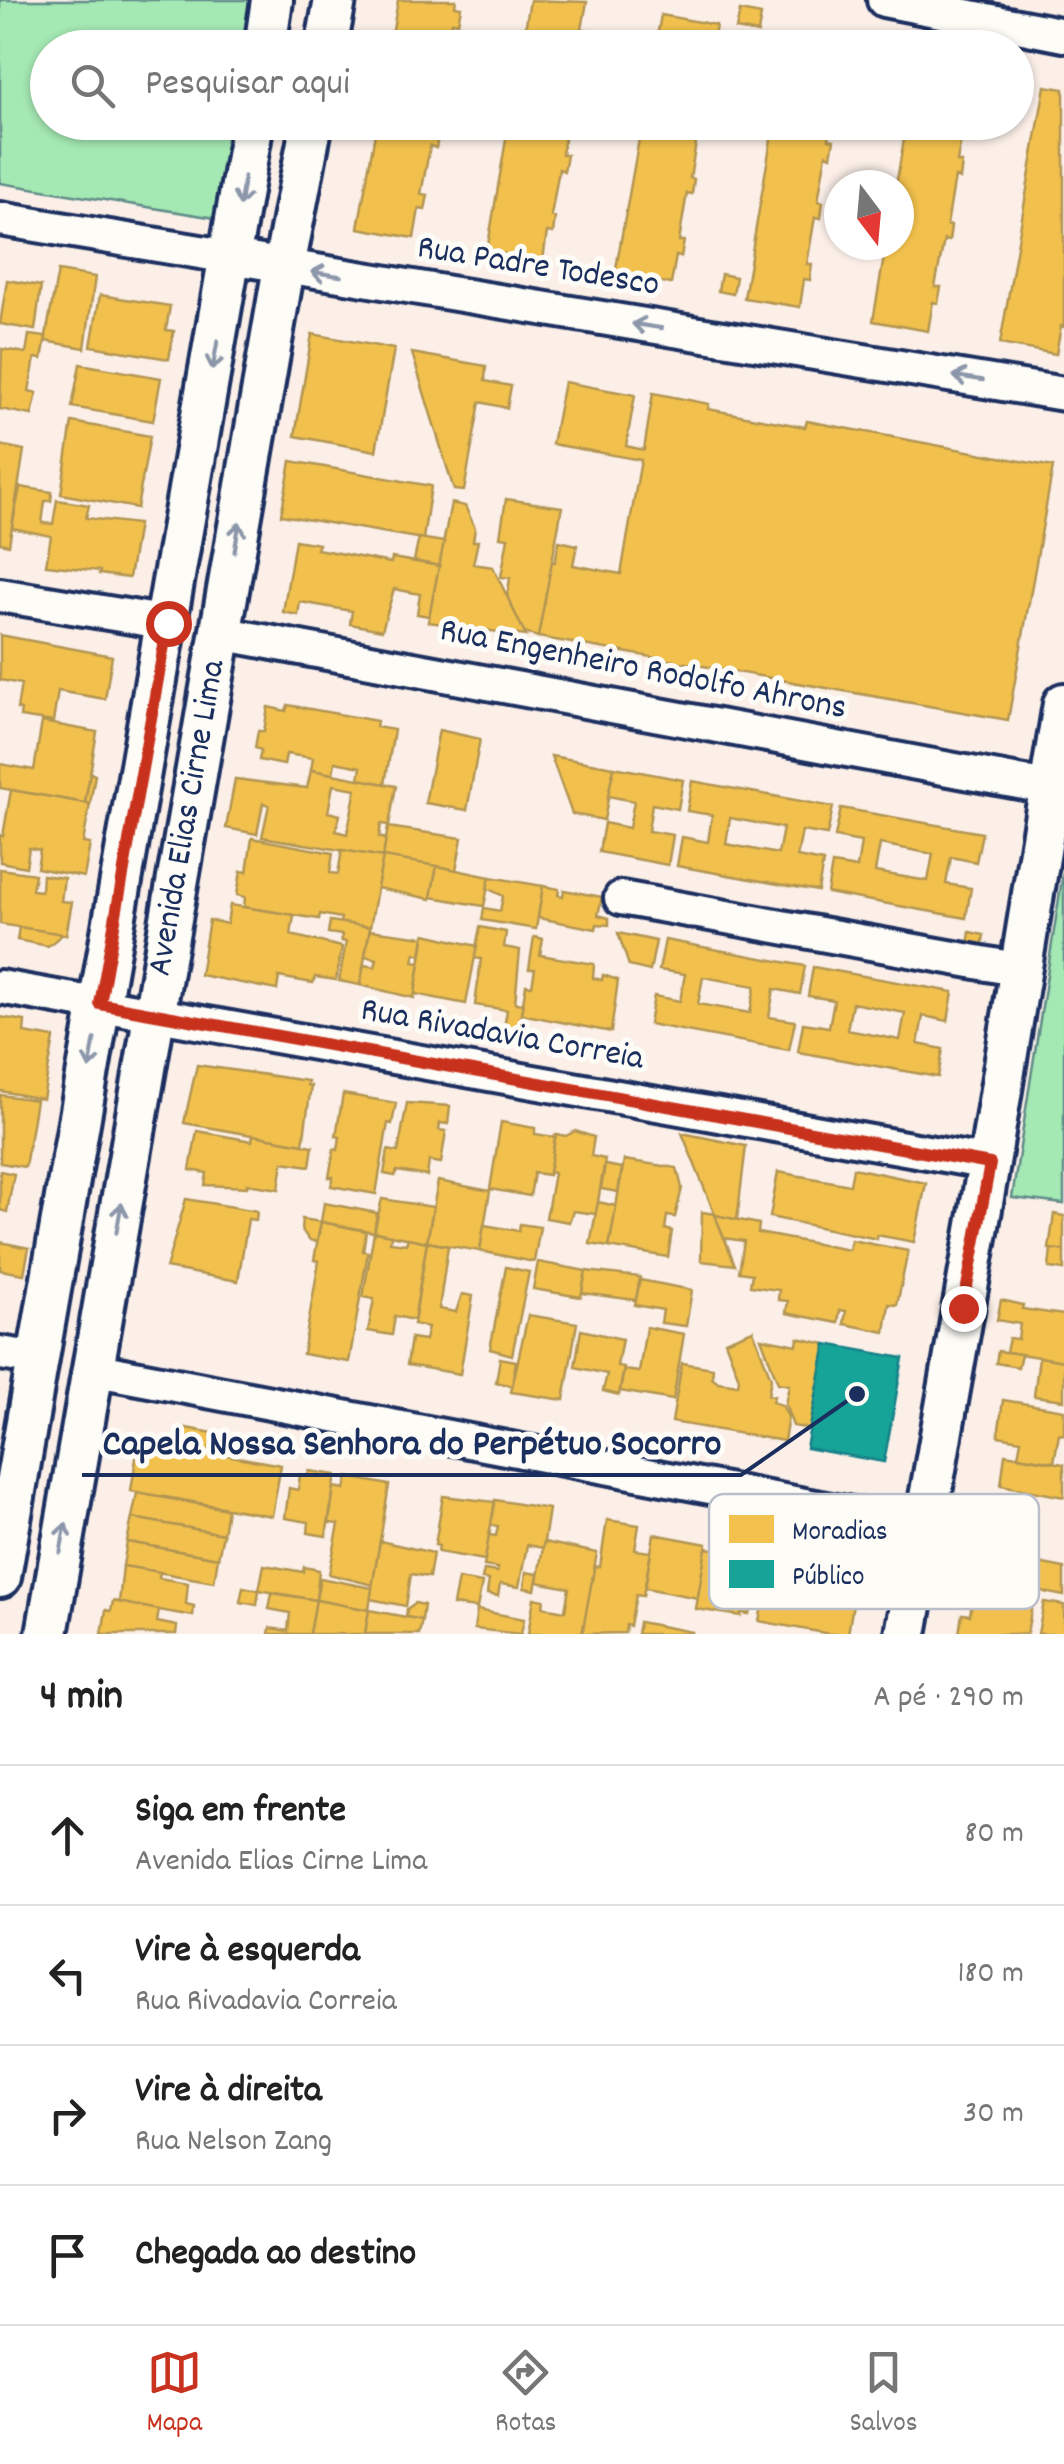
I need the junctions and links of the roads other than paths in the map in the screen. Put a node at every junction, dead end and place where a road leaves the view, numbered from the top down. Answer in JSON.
{"nodes":[{"id":1,"x":272,"y":0,"type":"edge"},
{"id":2,"x":336,"y":0,"type":"edge"},
{"id":3,"x":884,"y":0,"type":"edge"},
{"id":4,"x":268,"y":30,"type":"edge"},
{"id":5,"x":330,"y":30,"type":"edge"},
{"id":6,"x":1064,"y":35,"type":"edge"},
{"id":7,"x":250,"y":140,"type":"edge"},
{"id":8,"x":309,"y":140,"type":"edge"},
{"id":9,"x":0,"y":219,"type":"edge"},
{"id":10,"x":232,"y":259,"type":"junction"},
{"id":11,"x":284,"y":268,"type":"junction"},
{"id":12,"x":1064,"y":394,"type":"edge"},
{"id":13,"x":0,"y":595,"type":"edge"},
{"id":14,"x":168,"y":623,"type":"junction"},
{"id":15,"x":220,"y":633,"type":"junction"},
{"id":16,"x":1064,"y":704,"type":"edge"},
{"id":17,"x":1058,"y":787,"type":"edge"},
{"id":18,"x":621,"y":898,"type":"dead end"},
{"id":19,"x":1021,"y":970,"type":"junction"},
{"id":20,"x":0,"y":987,"type":"edge"},
{"id":21,"x":100,"y":1004,"type":"junction"},
{"id":22,"x":154,"y":1014,"type":"junction"},
{"id":23,"x":990,"y":1164,"type":"junction"},
{"id":24,"x":19,"y":1356,"type":"edge"},
{"id":25,"x":92,"y":1369,"type":"junction"},
{"id":26,"x":747,"y":1494,"type":"edge"},
{"id":27,"x":931,"y":1494,"type":"edge"},
{"id":28,"x":0,"y":1578,"type":"edge"},
{"id":29,"x":910,"y":1609,"type":"edge"},
{"id":30,"x":47,"y":1634,"type":"edge"},
{"id":31,"x":906,"y":1634,"type":"edge"}],
"edges":[{"from":1,"to":4,"type":"street"},
{"from":2,"to":5,"type":"street"},
{"from":3,"to":6,"type":"street"},
{"from":7,"to":10,"type":"street","name":"Avenida Elias Cirne Lima","one_way":true},
{"from":8,"to":11,"type":"street","name":"Avenida Elias Cirne Lima"},
{"from":9,"to":10,"type":"street","name":"Rua Padre Todesco"},
{"from":10,"to":11,"type":"street","name":"Rua Padre Todesco"},
{"from":10,"to":14,"type":"street","name":"Avenida Elias Cirne Lima","one_way":true},
{"from":12,"to":11,"type":"street","name":"Rua Padre Todesco","one_way":true},
{"from":15,"to":11,"type":"street","name":"Avenida Elias Cirne Lima","one_way":true},
{"from":13,"to":14,"type":"street"},
{"from":14,"to":21,"type":"street","name":"Avenida Elias Cirne Lima"},
{"from":15,"to":17,"type":"street","name":"Rua Engenheiro Rodolfo Ahrons"},
{"from":15,"to":22,"type":"street","name":"Avenida Elias Cirne Lima"},
{"from":16,"to":17,"type":"street"},
{"from":17,"to":19,"type":"street"},
{"from":18,"to":19,"type":"street"},
{"from":19,"to":23,"type":"street"},
{"from":20,"to":21,"type":"street","name":"Rua Rivadavia Correia"},
{"from":21,"to":22,"type":"street","name":"Rua Rivadavia Correia"},
{"from":21,"to":24,"type":"street","name":"Avenida Elias Cirne Lima","one_way":true},
{"from":22,"to":23,"type":"street","name":"Rua Rivadavia Correia"},
{"from":25,"to":22,"type":"street","name":"Avenida Elias Cirne Lima","one_way":true},
{"from":23,"to":27,"type":"street"},
{"from":24,"to":28,"type":"street","name":"Avenida Elias Cirne Lima"},
{"from":25,"to":26,"type":"street"},
{"from":30,"to":25,"type":"street","name":"Avenida Elias Cirne Lima","one_way":true},
{"from":29,"to":31,"type":"street"}]}
